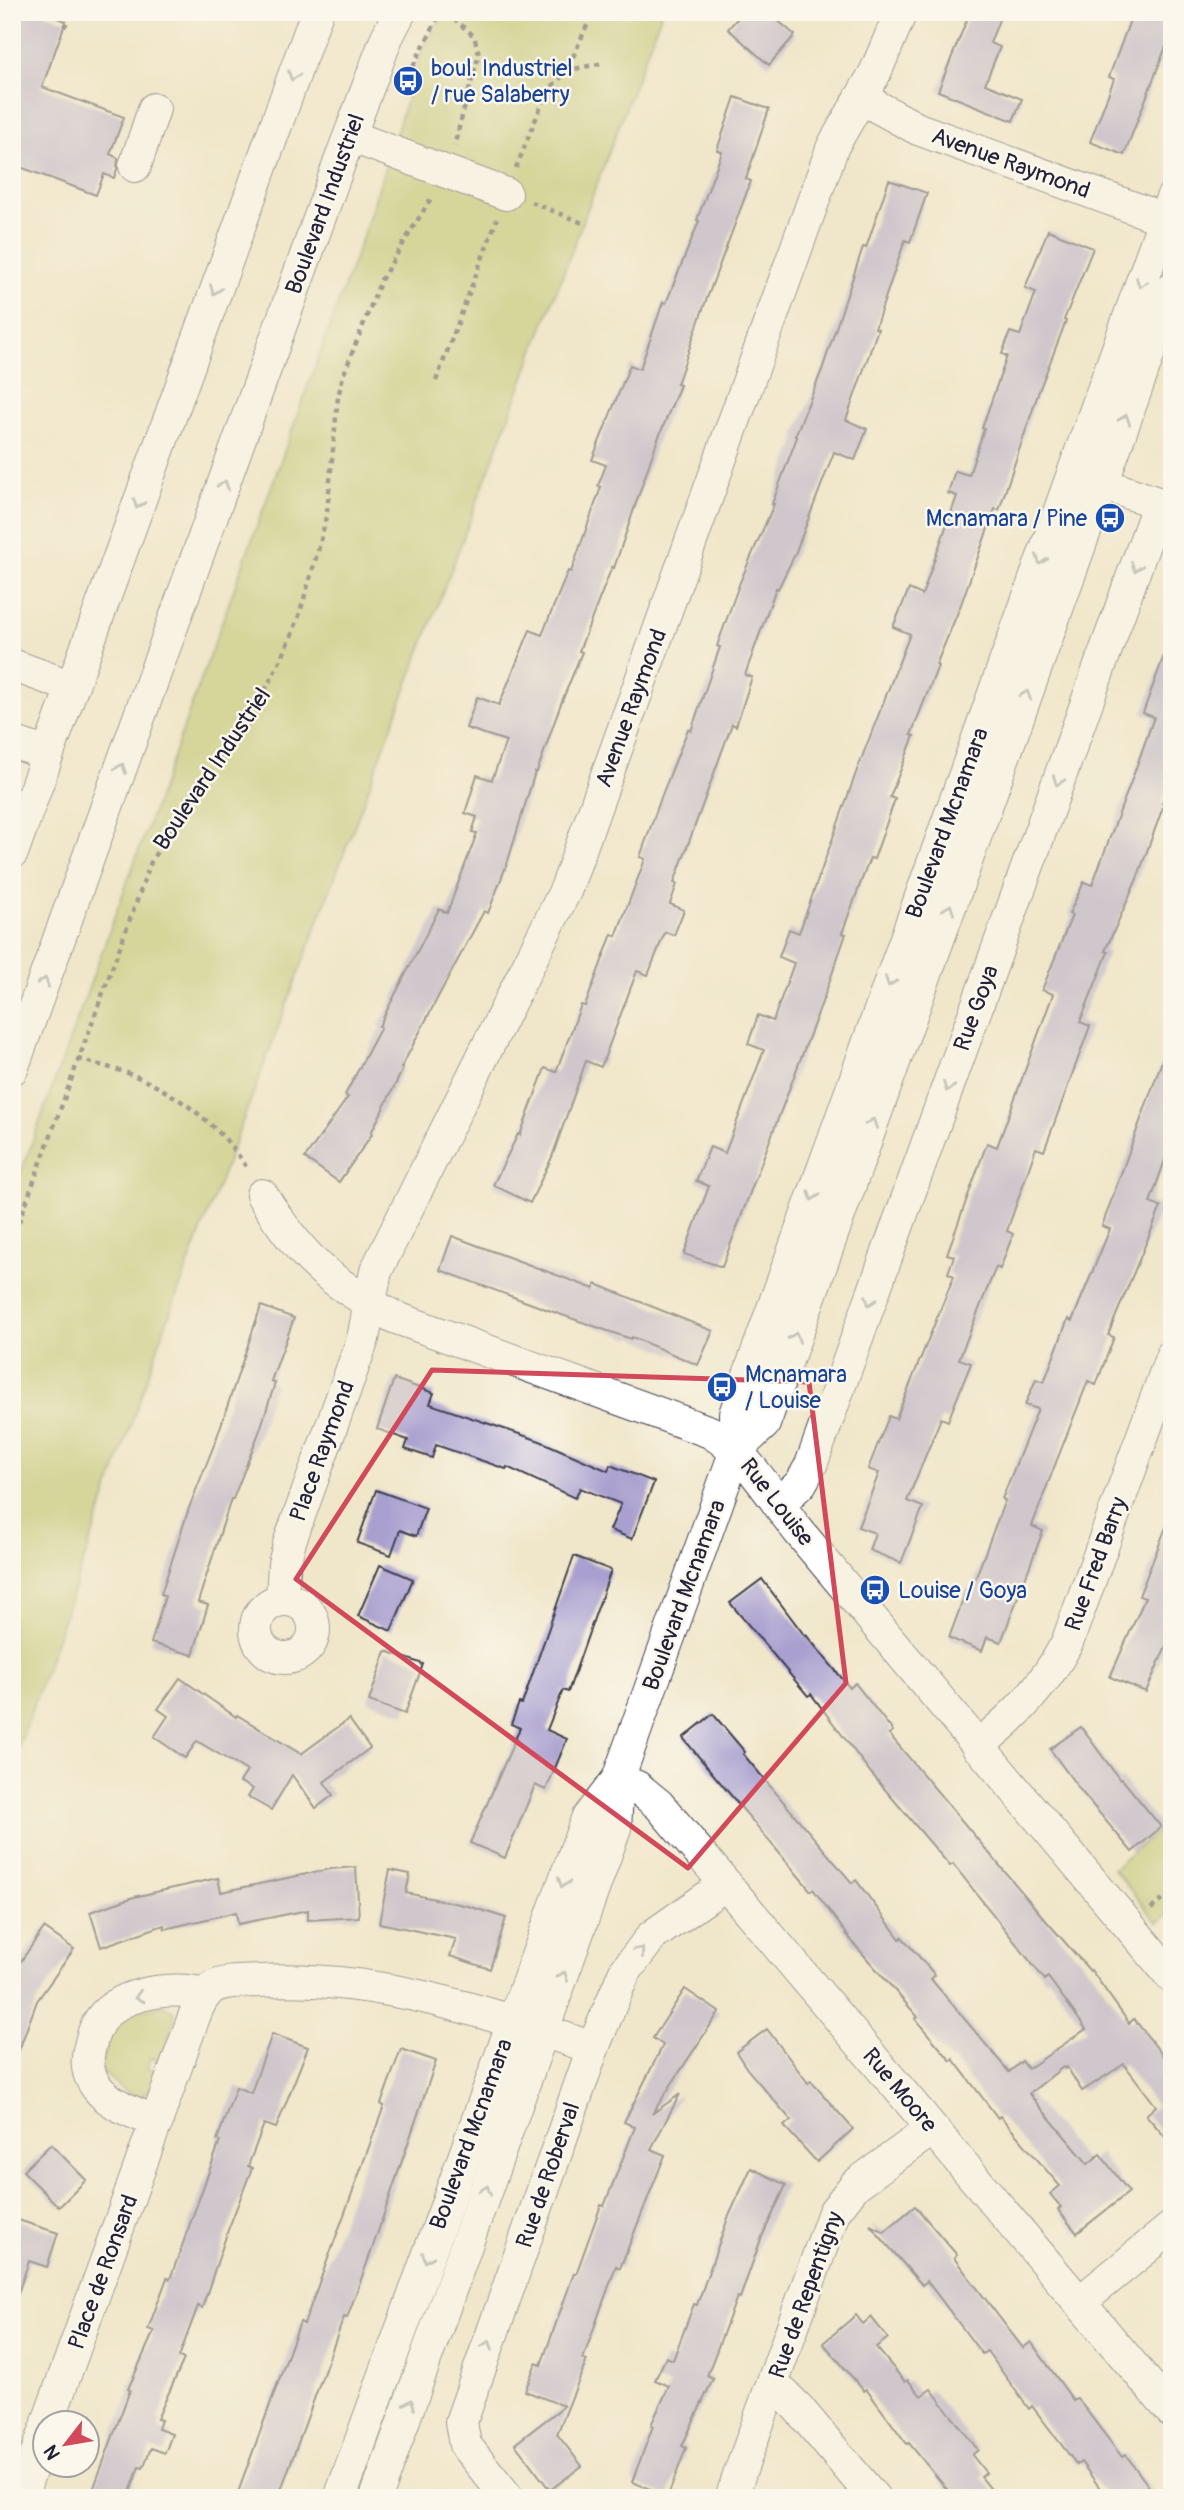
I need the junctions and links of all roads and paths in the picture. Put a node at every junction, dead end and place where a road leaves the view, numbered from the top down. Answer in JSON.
{"nodes":[{"id":1,"x":73,"y":12,"type":"edge"},
{"id":2,"x":317,"y":12,"type":"edge"},
{"id":3,"x":443,"y":12,"type":"edge"},
{"id":4,"x":593,"y":12,"type":"edge"},
{"id":5,"x":901,"y":12,"type":"edge"},
{"id":6,"x":389,"y":16,"type":"edge"},
{"id":7,"x":64,"y":27,"type":"dead end"},
{"id":8,"x":410,"y":78,"type":"dead end"},
{"id":9,"x":558,"y":79,"type":"dead end"},
{"id":10,"x":861,"y":98,"type":"junction"},
{"id":11,"x":154,"y":109,"type":"dead end"},
{"id":12,"x":350,"y":136,"type":"junction"},
{"id":13,"x":452,"y":151,"type":"dead end"},
{"id":14,"x":135,"y":166,"type":"dead end"},
{"id":15,"x":439,"y":184,"type":"dead end"},
{"id":16,"x":506,"y":194,"type":"joint"},
{"id":17,"x":1168,"y":208,"type":"edge"},
{"id":18,"x":585,"y":224,"type":"dead end"},
{"id":19,"x":1172,"y":289,"type":"edge"},
{"id":20,"x":1072,"y":473,"type":"junction"},
{"id":21,"x":1102,"y":483,"type":"junction"},
{"id":22,"x":1166,"y":505,"type":"edge"},
{"id":23,"x":12,"y":665,"type":"edge"},
{"id":24,"x":72,"y":687,"type":"junction"},
{"id":25,"x":12,"y":742,"type":"edge"},
{"id":26,"x":48,"y":754,"type":"junction"},
{"id":27,"x":12,"y":853,"type":"edge"},
{"id":28,"x":78,"y":1059,"type":"junction"},
{"id":29,"x":12,"y":1069,"type":"edge"},
{"id":30,"x":239,"y":1154,"type":"dead end"},
{"id":31,"x":262,"y":1195,"type":"dead end"},
{"id":32,"x":12,"y":1241,"type":"edge"},
{"id":33,"x":370,"y":1304,"type":"junction"},
{"id":34,"x":1172,"y":1355,"type":"edge"},
{"id":35,"x":736,"y":1450,"type":"junction"},
{"id":36,"x":779,"y":1504,"type":"junction"},
{"id":37,"x":282,"y":1599,"type":"dead end"},
{"id":38,"x":977,"y":1746,"type":"junction"},
{"id":39,"x":618,"y":1779,"type":"junction"},
{"id":40,"x":726,"y":1884,"type":"junction"},
{"id":41,"x":1172,"y":1892,"type":"edge"},
{"id":42,"x":1146,"y":1913,"type":"dead end"},
{"id":43,"x":1172,"y":1977,"type":"edge"},
{"id":44,"x":206,"y":1994,"type":"junction"},
{"id":45,"x":513,"y":2020,"type":"junction"},
{"id":46,"x":543,"y":2031,"type":"junction"},
{"id":47,"x":593,"y":2048,"type":"junction"},
{"id":48,"x":158,"y":2122,"type":"junction"},
{"id":49,"x":932,"y":2129,"type":"junction"},
{"id":50,"x":1172,"y":2227,"type":"edge"},
{"id":51,"x":1080,"y":2302,"type":"junction"},
{"id":52,"x":772,"y":2387,"type":"junction"},
{"id":53,"x":53,"y":2408,"type":"edge"},
{"id":54,"x":1172,"y":2412,"type":"edge"},
{"id":55,"x":32,"y":2467,"type":"edge"},
{"id":56,"x":20,"y":2498,"type":"edge"},
{"id":57,"x":340,"y":2498,"type":"edge"},
{"id":58,"x":376,"y":2498,"type":"edge"},
{"id":59,"x":508,"y":2498,"type":"edge"},
{"id":60,"x":731,"y":2498,"type":"edge"},
{"id":61,"x":874,"y":2498,"type":"edge"}],
"edges":[{"from":1,"to":7,"type":"path"},
{"from":2,"to":24,"type":"street","one_way":true},
{"from":3,"to":8,"type":"path"},
{"from":3,"to":13,"type":"path"},
{"from":4,"to":9,"type":"path"},
{"from":5,"to":10,"type":"street","name":"Avenue Raymond"},
{"from":6,"to":12,"type":"street","name":"Boulevard Industriel"},
{"from":10,"to":17,"type":"street","name":"Avenue Raymond"},
{"from":10,"to":33,"type":"street","name":"Avenue Raymond"},
{"from":11,"to":14,"type":"street"},
{"from":12,"to":16,"type":"street"},
{"from":29,"to":12,"type":"street","name":"Boulevard Industriel","one_way":true},
{"from":15,"to":28,"type":"path","name":"Boulevard Industriel"},
{"from":16,"to":18,"type":"path"},
{"from":17,"to":20,"type":"street","name":"Boulevard Mcnamara","one_way":true},
{"from":21,"to":19,"type":"street","name":"Boulevard Mcnamara","one_way":true},
{"from":20,"to":21,"type":"street"},
{"from":20,"to":35,"type":"street","name":"Boulevard Mcnamara","one_way":true},
{"from":21,"to":22,"type":"street"},
{"from":35,"to":21,"type":"street","name":"Boulevard Mcnamara","one_way":true},
{"from":22,"to":36,"type":"street","name":"Rue Goya","one_way":true},
{"from":23,"to":24,"type":"street"},
{"from":24,"to":26,"type":"street"},
{"from":25,"to":26,"type":"street"},
{"from":26,"to":27,"type":"street"},
{"from":28,"to":30,"type":"path"},
{"from":28,"to":32,"type":"path","name":"Boulevard Industriel"},
{"from":31,"to":33,"type":"street","name":"Rue Louise"},
{"from":33,"to":35,"type":"street","name":"Rue Louise"},
{"from":33,"to":37,"type":"street","name":"Place Raymond"},
{"from":34,"to":38,"type":"street","name":"Rue Fred Barry"},
{"from":35,"to":36,"type":"street","name":"Rue Louise"},
{"from":35,"to":39,"type":"street","name":"Boulevard Mcnamara"},
{"from":36,"to":38,"type":"street","name":"Rue Louise"},
{"from":38,"to":43,"type":"street","name":"Rue Louise"},
{"from":39,"to":40,"type":"street","name":"Rue Moore"},
{"from":39,"to":45,"type":"street","name":"Boulevard Mcnamara","one_way":true},
{"from":46,"to":39,"type":"street","name":"Boulevard Mcnamara","one_way":true},
{"from":47,"to":40,"type":"street","name":"Rue de Roberval","one_way":true},
{"from":40,"to":49,"type":"street","name":"Rue Moore"},
{"from":41,"to":42,"type":"path"},
{"from":44,"to":45,"type":"street"},
{"from":44,"to":48,"type":"street","name":"Place de Ronsard"},
{"from":44,"to":48,"type":"street","one_way":true},
{"from":45,"to":46,"type":"street"},
{"from":45,"to":57,"type":"street","name":"Boulevard Mcnamara","one_way":true},
{"from":46,"to":47,"type":"street"},
{"from":58,"to":46,"type":"street","name":"Boulevard Mcnamara","one_way":true},
{"from":59,"to":47,"type":"street","name":"Rue de Roberval","one_way":true},
{"from":48,"to":53,"type":"street","name":"Place de Ronsard"},
{"from":49,"to":51,"type":"street","name":"Rue Moore"},
{"from":49,"to":52,"type":"street","name":"Rue de Repentigny"},
{"from":50,"to":51,"type":"street"},
{"from":51,"to":54,"type":"street","name":"Rue Moore"},
{"from":52,"to":60,"type":"street","name":"Rue de Repentigny"},
{"from":52,"to":61,"type":"street"},
{"from":55,"to":56,"type":"street"}]}
